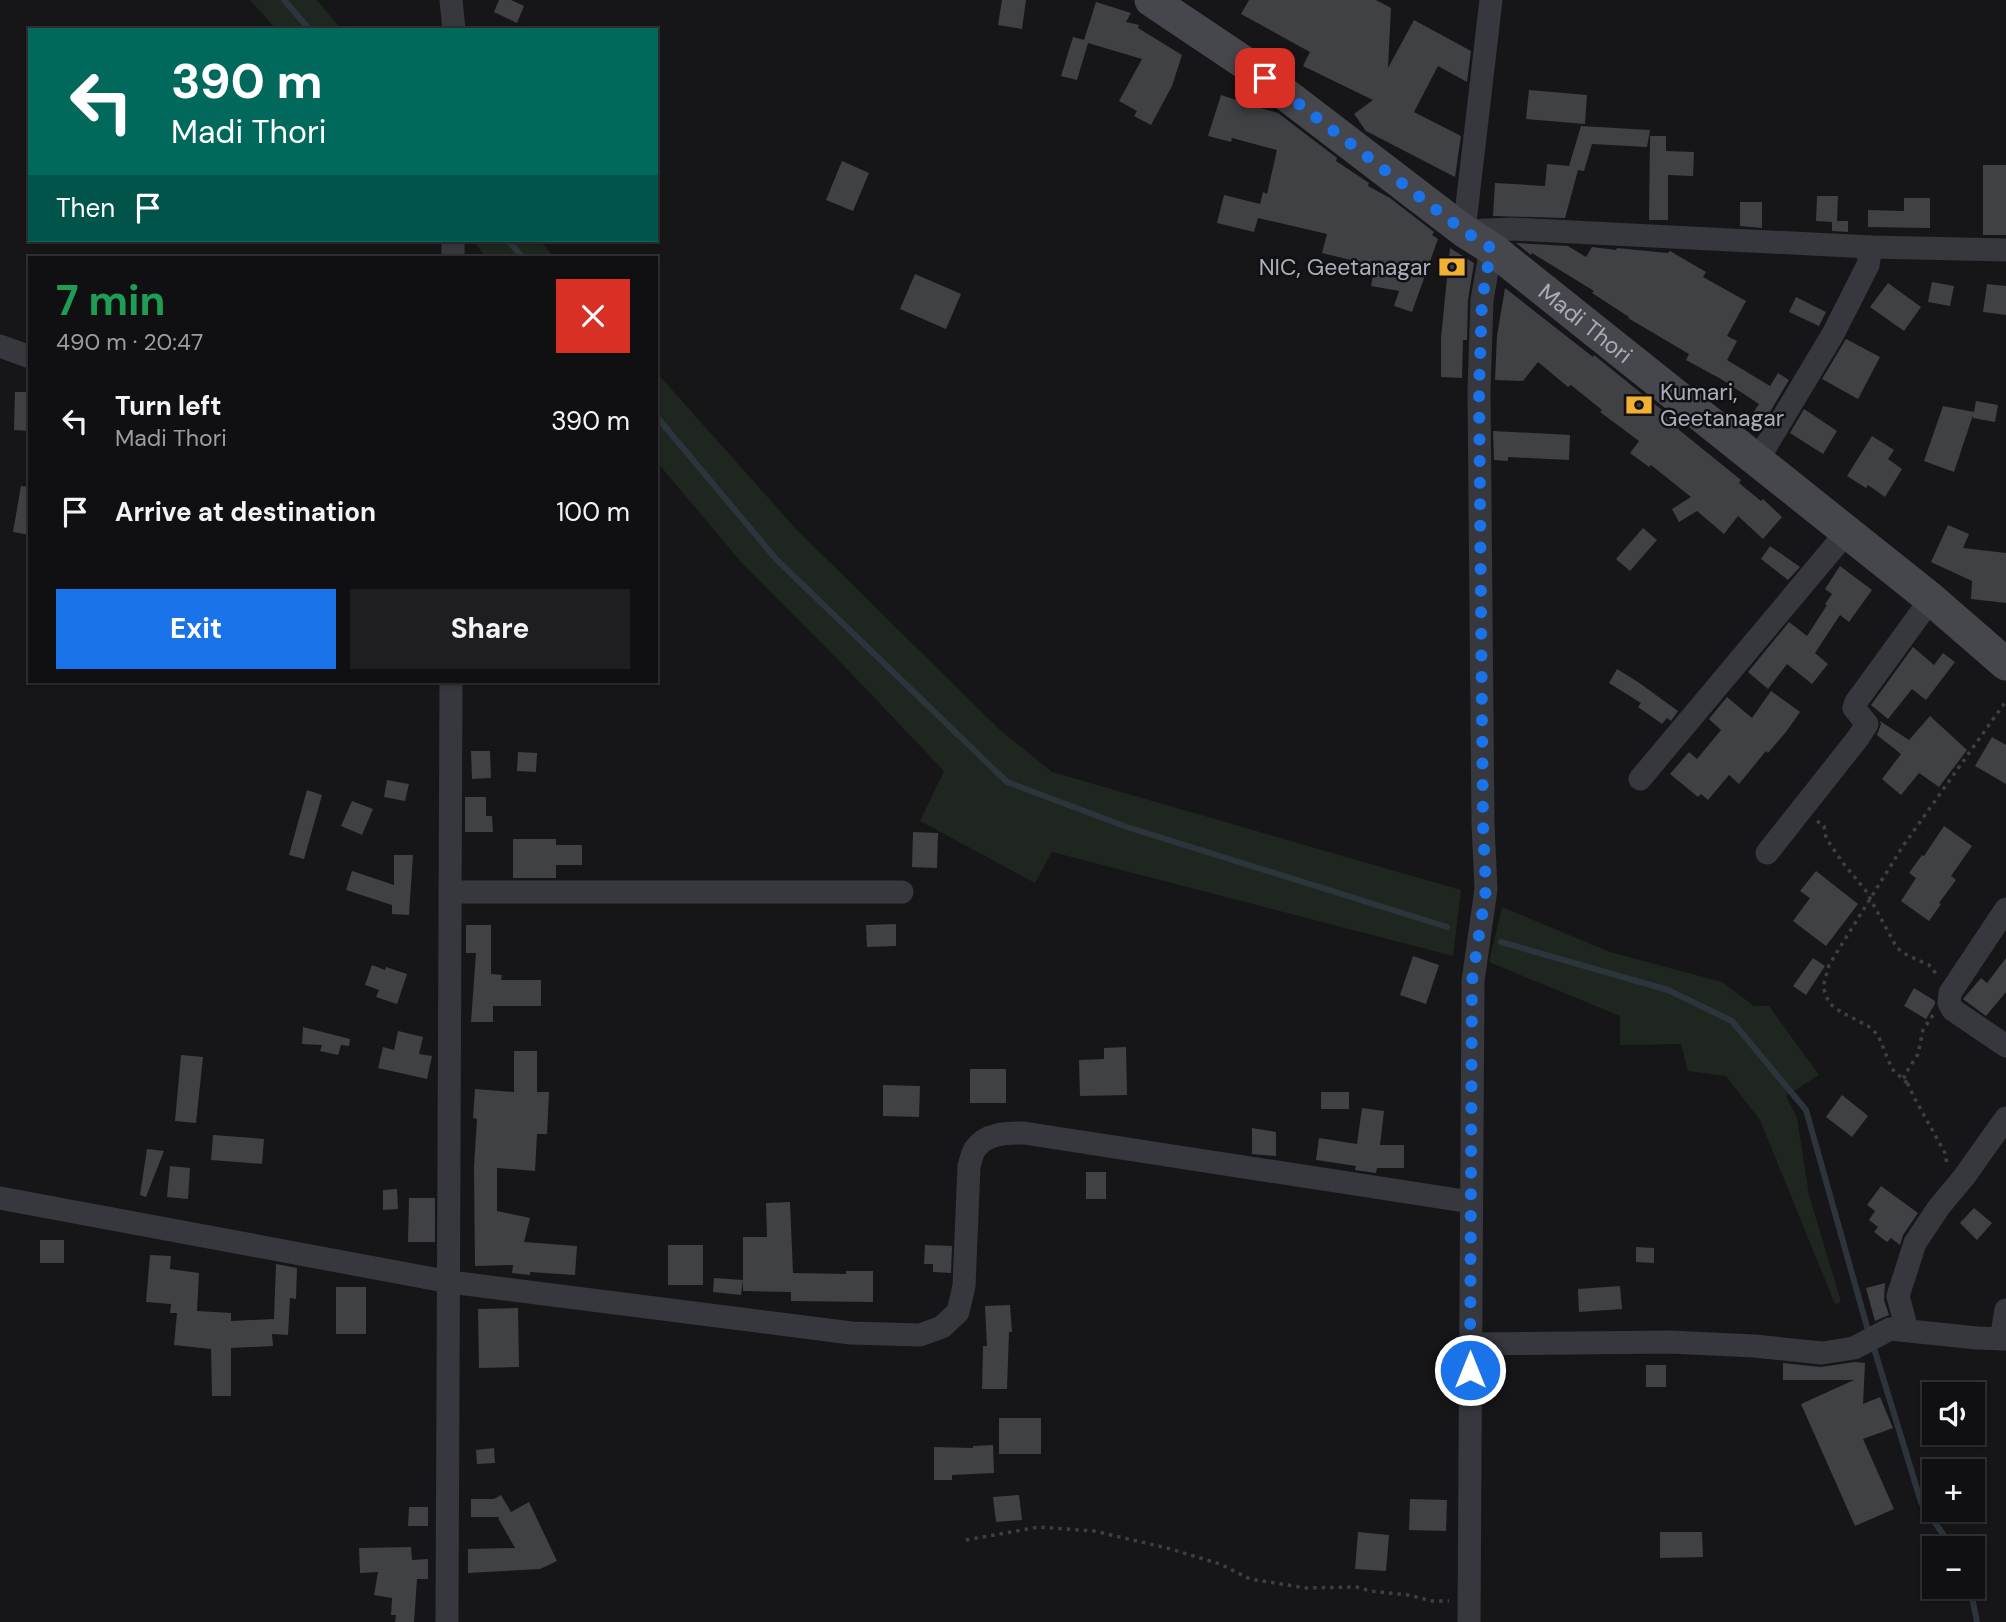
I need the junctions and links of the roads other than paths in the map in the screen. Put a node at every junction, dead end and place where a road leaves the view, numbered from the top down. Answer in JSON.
{"nodes":[{"id":1,"x":451,"y":0,"type":"edge"},
{"id":2,"x":1151,"y":0,"type":"edge"},
{"id":3,"x":1491,"y":0,"type":"edge"},
{"id":4,"x":454,"y":28,"type":"edge"},
{"id":5,"x":1477,"y":239,"type":"junction"},
{"id":6,"x":1871,"y":247,"type":"junction"},
{"id":7,"x":2006,"y":250,"type":"edge"},
{"id":8,"x":0,"y":346,"type":"edge"},
{"id":9,"x":28,"y":356,"type":"edge"},
{"id":10,"x":1757,"y":461,"type":"junction"},
{"id":11,"x":1846,"y":533,"type":"junction"},
{"id":12,"x":1931,"y":599,"type":"junction"},
{"id":13,"x":2006,"y":664,"type":"edge"},
{"id":14,"x":451,"y":683,"type":"edge"},
{"id":15,"x":1640,"y":779,"type":"dead end"},
{"id":16,"x":1767,"y":853,"type":"dead end"},
{"id":17,"x":451,"y":892,"type":"junction"},
{"id":18,"x":902,"y":892,"type":"dead end"},
{"id":19,"x":2006,"y":909,"type":"edge"},
{"id":20,"x":2006,"y":1046,"type":"edge"},
{"id":21,"x":2006,"y":1118,"type":"edge"},
{"id":22,"x":0,"y":1198,"type":"edge"},
{"id":23,"x":1471,"y":1202,"type":"junction"},
{"id":24,"x":450,"y":1282,"type":"junction"},
{"id":25,"x":2006,"y":1310,"type":"edge"},
{"id":26,"x":1898,"y":1330,"type":"junction"},
{"id":27,"x":2003,"y":1339,"type":"edge"},
{"id":28,"x":1470,"y":1344,"type":"junction"},
{"id":29,"x":1469,"y":1613,"type":"edge"},
{"id":30,"x":447,"y":1622,"type":"edge"}],
"edges":[{"from":1,"to":4,"type":"street"},
{"from":2,"to":5,"type":"main road","name":"Madi Thori"},
{"from":3,"to":5,"type":"street"},
{"from":5,"to":6,"type":"street"},
{"from":5,"to":10,"type":"main road","name":"Madi Thori"},
{"from":5,"to":23,"type":"street"},
{"from":6,"to":7,"type":"street"},
{"from":6,"to":10,"type":"street"},
{"from":8,"to":9,"type":"street"},
{"from":10,"to":11,"type":"main road","name":"Madi Thori"},
{"from":11,"to":12,"type":"main road","name":"Madi Thori"},
{"from":11,"to":15,"type":"street"},
{"from":12,"to":13,"type":"main road","name":"Madi Thori"},
{"from":12,"to":16,"type":"street"},
{"from":14,"to":17,"type":"street"},
{"from":17,"to":18,"type":"street"},
{"from":17,"to":24,"type":"street"},
{"from":19,"to":20,"type":"street"},
{"from":21,"to":26,"type":"street"},
{"from":22,"to":24,"type":"street"},
{"from":23,"to":24,"type":"street"},
{"from":23,"to":28,"type":"street"},
{"from":24,"to":30,"type":"street"},
{"from":25,"to":27,"type":"street"},
{"from":26,"to":27,"type":"street"},
{"from":26,"to":28,"type":"street"},
{"from":28,"to":29,"type":"street"}]}
